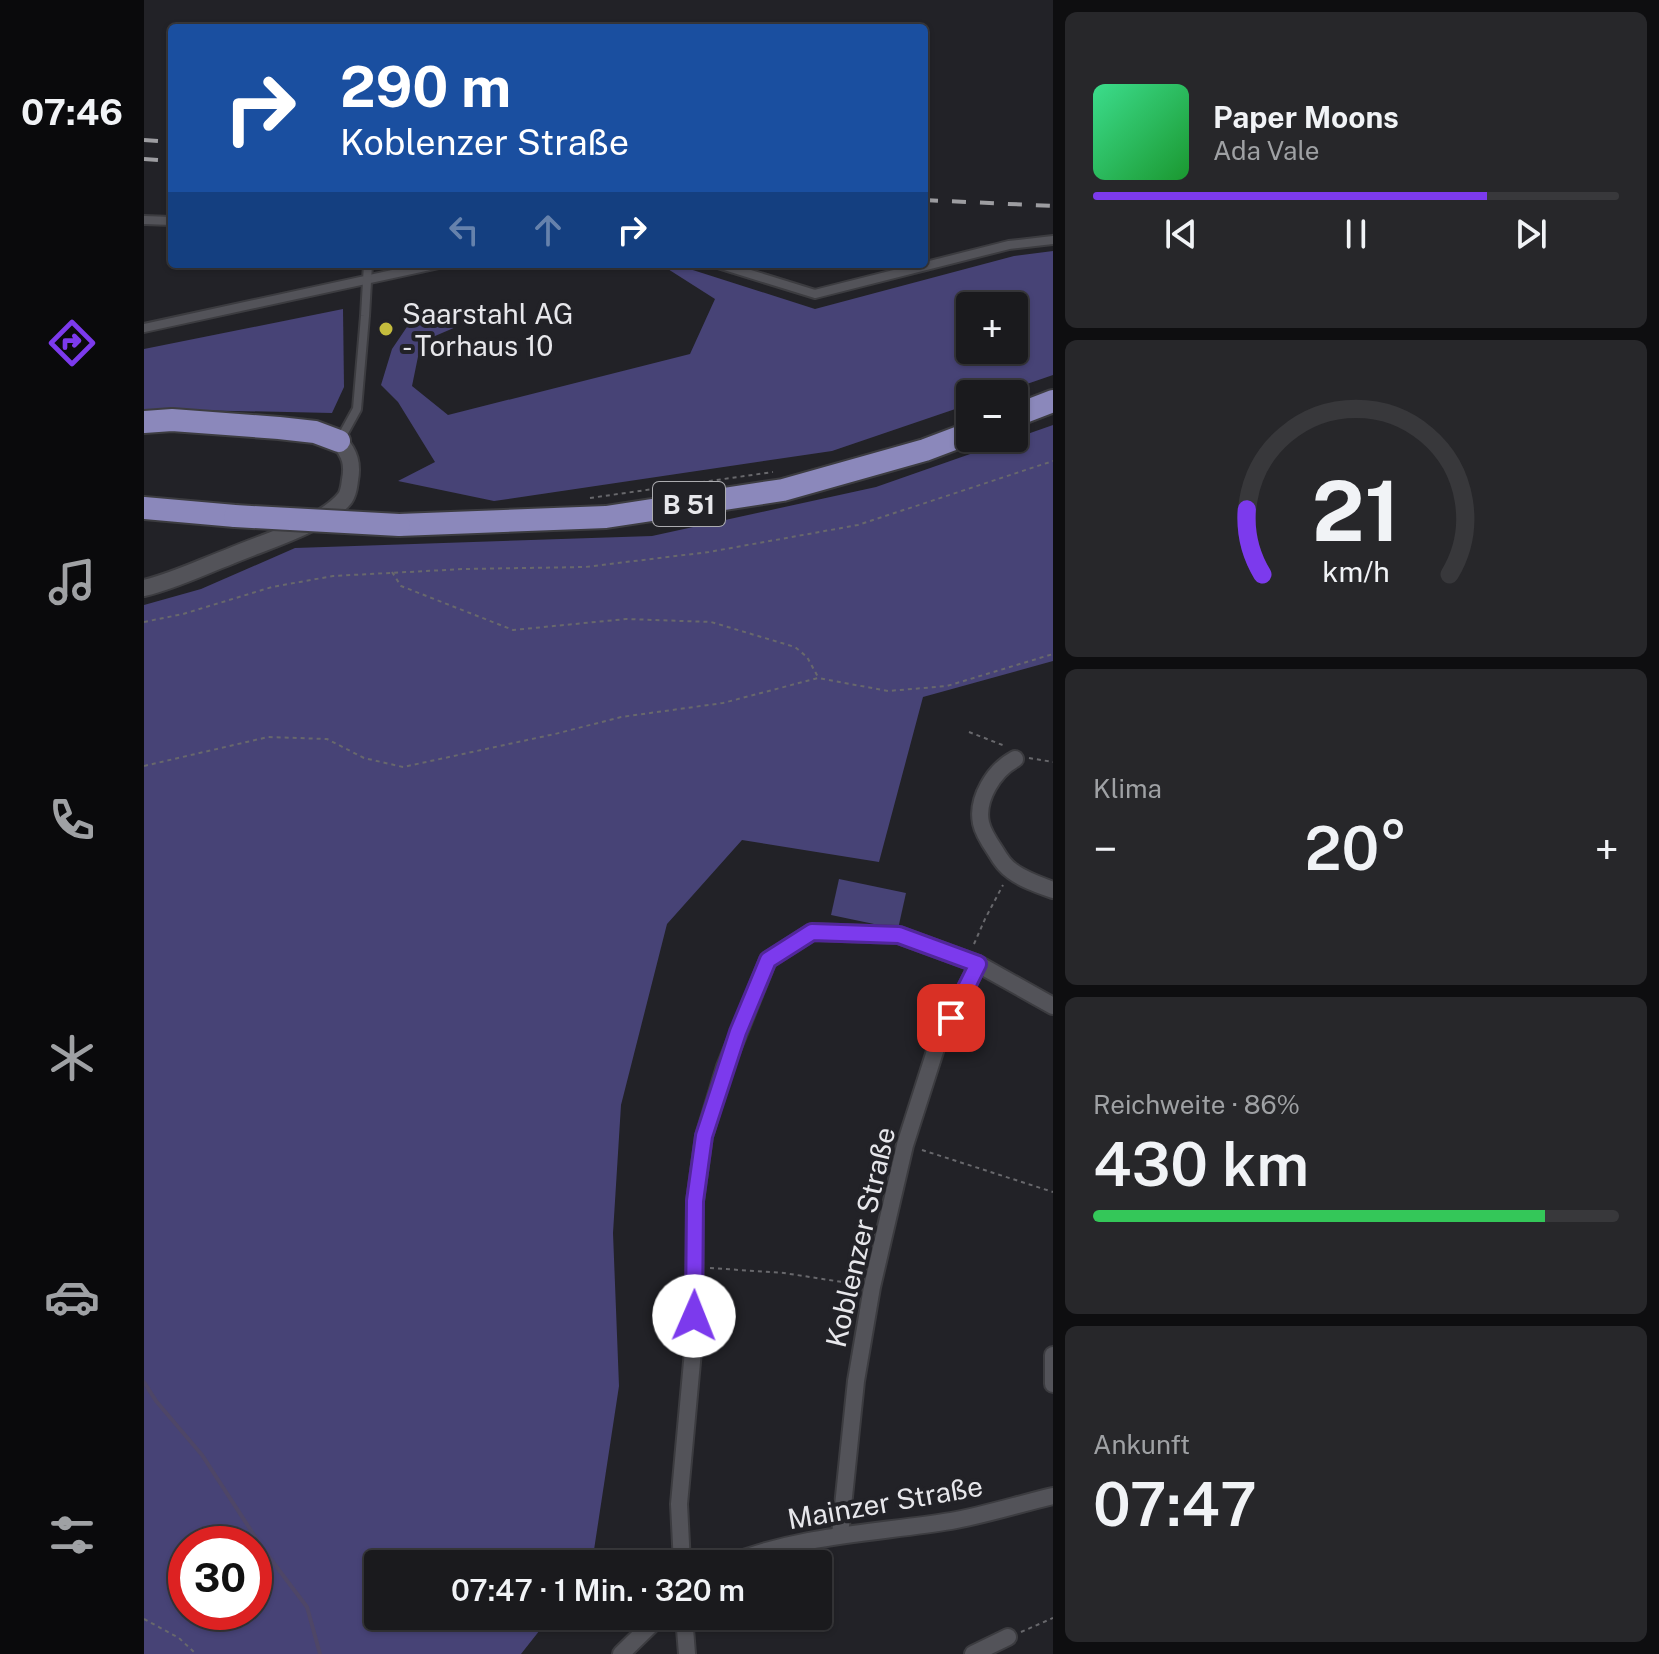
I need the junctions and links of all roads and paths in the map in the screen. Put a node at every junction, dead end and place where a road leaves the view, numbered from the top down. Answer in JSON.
{"nodes":[{"id":1,"x":144,"y":220,"type":"edge"},
{"id":2,"x":168,"y":221,"type":"edge"},
{"id":3,"x":1053,"y":240,"type":"edge"},
{"id":4,"x":928,"y":265,"type":"edge"},
{"id":5,"x":368,"y":268,"type":"edge"},
{"id":6,"x":420,"y":268,"type":"edge"},
{"id":7,"x":731,"y":268,"type":"edge"},
{"id":8,"x":918,"y":268,"type":"edge"},
{"id":9,"x":368,"y":279,"type":"junction"},
{"id":10,"x":144,"y":328,"type":"edge"},
{"id":11,"x":1053,"y":401,"type":"edge"},
{"id":12,"x":1028,"y":411,"type":"edge"},
{"id":13,"x":148,"y":424,"type":"edge"},
{"id":14,"x":956,"y":438,"type":"edge"},
{"id":15,"x":339,"y":441,"type":"junction"},
{"id":16,"x":1053,"y":461,"type":"edge"},
{"id":17,"x":786,"y":470,"type":"dead end"},
{"id":18,"x":144,"y":495,"type":"edge"},
{"id":19,"x":584,"y":499,"type":"dead end"},
{"id":20,"x":144,"y":508,"type":"edge"},
{"id":21,"x":186,"y":513,"type":"junction"},
{"id":22,"x":392,"y":572,"type":"junction"},
{"id":23,"x":144,"y":588,"type":"edge"},
{"id":24,"x":144,"y":622,"type":"edge"},
{"id":25,"x":1053,"y":654,"type":"edge"},
{"id":26,"x":818,"y":678,"type":"junction"},
{"id":27,"x":1015,"y":759,"type":"dead end"},
{"id":28,"x":144,"y":766,"type":"edge"},
{"id":29,"x":1010,"y":871,"type":"junction"},
{"id":30,"x":1053,"y":890,"type":"edge"},
{"id":31,"x":973,"y":962,"type":"junction"},
{"id":32,"x":1053,"y":1006,"type":"edge"},
{"id":33,"x":905,"y":1145,"type":"junction"},
{"id":34,"x":1053,"y":1192,"type":"edge"},
{"id":35,"x":694,"y":1266,"type":"junction"},
{"id":36,"x":872,"y":1287,"type":"junction"},
{"id":37,"x":1053,"y":1355,"type":"edge"},
{"id":38,"x":1053,"y":1377,"type":"edge"},
{"id":39,"x":1053,"y":1384,"type":"edge"},
{"id":40,"x":1053,"y":1496,"type":"edge"},
{"id":41,"x":840,"y":1535,"type":"junction"},
{"id":42,"x":681,"y":1550,"type":"edge"},
{"id":43,"x":768,"y":1550,"type":"edge"},
{"id":44,"x":1053,"y":1618,"type":"edge"},
{"id":45,"x":144,"y":1619,"type":"edge"},
{"id":46,"x":646,"y":1630,"type":"edge"},
{"id":47,"x":685,"y":1630,"type":"edge"},
{"id":48,"x":1008,"y":1637,"type":"joint"},
{"id":49,"x":196,"y":1654,"type":"edge"},
{"id":50,"x":621,"y":1654,"type":"edge"},
{"id":51,"x":687,"y":1654,"type":"edge"},
{"id":52,"x":973,"y":1654,"type":"edge"}],
"edges":[{"from":1,"to":2,"type":"lane"},
{"from":3,"to":4,"type":"lane"},
{"from":5,"to":9,"type":"lane"},
{"from":6,"to":9,"type":"lane"},
{"from":7,"to":8,"type":"lane"},
{"from":9,"to":10,"type":"lane"},
{"from":9,"to":15,"type":"lane"},
{"from":11,"to":12,"type":"main road"},
{"from":13,"to":15,"type":"main road"},
{"from":14,"to":21,"type":"main road","number":"B 51","bridge":true},
{"from":15,"to":23,"type":"street"},
{"from":16,"to":22,"type":"path"},
{"from":17,"to":19,"type":"path"},
{"from":18,"to":21,"type":"main road"},
{"from":20,"to":21,"type":"main road","number":"B 51"},
{"from":22,"to":24,"type":"path"},
{"from":22,"to":26,"type":"path"},
{"from":25,"to":26,"type":"path"},
{"from":26,"to":28,"type":"path"},
{"from":27,"to":29,"type":"street"},
{"from":29,"to":30,"type":"street"},
{"from":29,"to":31,"type":"path"},
{"from":31,"to":32,"type":"street"},
{"from":31,"to":33,"type":"street","name":"Koblenzer Straße"},
{"from":31,"to":35,"type":"street"},
{"from":33,"to":34,"type":"path"},
{"from":33,"to":36,"type":"street","name":"Koblenzer Straße"},
{"from":35,"to":36,"type":"path"},
{"from":35,"to":42,"type":"street"},
{"from":36,"to":41,"type":"street","name":"Koblenzer Straße"},
{"from":37,"to":38,"type":"street"},
{"from":38,"to":39,"type":"street"},
{"from":40,"to":41,"type":"street","name":"Mainzer Straße"},
{"from":41,"to":43,"type":"street","name":"Mainzer Straße"},
{"from":44,"to":48,"type":"path"},
{"from":45,"to":49,"type":"path"},
{"from":46,"to":50,"type":"street"},
{"from":47,"to":51,"type":"street"},
{"from":48,"to":52,"type":"street"}]}
